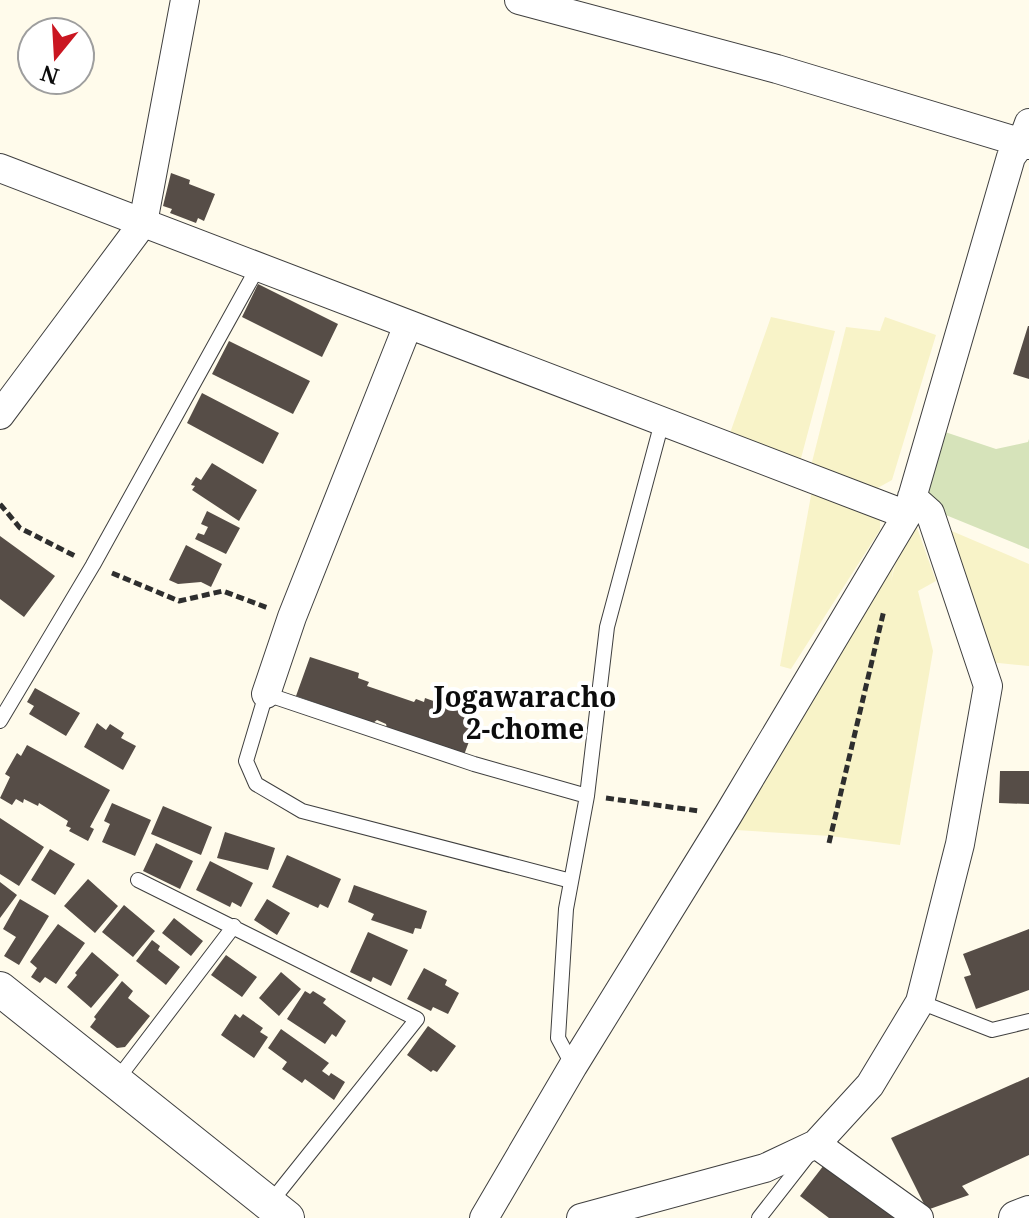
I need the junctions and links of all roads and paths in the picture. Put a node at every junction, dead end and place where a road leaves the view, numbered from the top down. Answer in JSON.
{"nodes":[{"id":1,"x":185,"y":0,"type":"edge"},
{"id":2,"x":519,"y":0,"type":"edge"},
{"id":3,"x":1027,"y":137,"type":"edge"},
{"id":4,"x":0,"y":168,"type":"edge"},
{"id":5,"x":143,"y":223,"type":"junction"},
{"id":6,"x":258,"y":267,"type":"junction"},
{"id":7,"x":408,"y":325,"type":"junction"},
{"id":8,"x":0,"y":415,"type":"edge"},
{"id":9,"x":662,"y":422,"type":"junction"},
{"id":10,"x":0,"y":504,"type":"edge"},
{"id":11,"x":909,"y":506,"type":"junction"},
{"id":12,"x":93,"y":565,"type":"junction"},
{"id":13,"x":885,"y":605,"type":"dead end"},
{"id":14,"x":292,"y":617,"type":"junction"},
{"id":15,"x":266,"y":694,"type":"junction"},
{"id":16,"x":0,"y":721,"type":"edge"},
{"id":17,"x":587,"y":796,"type":"junction"},
{"id":18,"x":728,"y":815,"type":"junction"},
{"id":19,"x":829,"y":843,"type":"dead end"},
{"id":20,"x":138,"y":880,"type":"dead end"},
{"id":21,"x":571,"y":881,"type":"junction"},
{"id":22,"x":234,"y":926,"type":"junction"},
{"id":23,"x":1,"y":992,"type":"edge"},
{"id":24,"x":920,"y":1002,"type":"junction"},
{"id":25,"x":1029,"y":1021,"type":"edge"},
{"id":26,"x":573,"y":1066,"type":"junction"},
{"id":27,"x":116,"y":1081,"type":"junction"},
{"id":28,"x":816,"y":1144,"type":"junction"},
{"id":29,"x":278,"y":1211,"type":"edge"},
{"id":30,"x":1029,"y":1213,"type":"edge"},
{"id":31,"x":484,"y":1218,"type":"edge"},
{"id":32,"x":581,"y":1218,"type":"edge"},
{"id":33,"x":759,"y":1218,"type":"edge"},
{"id":34,"x":919,"y":1218,"type":"edge"},
{"id":35,"x":1016,"y":1218,"type":"edge"}],
"edges":[{"from":1,"to":5,"type":"street"},
{"from":2,"to":3,"type":"street"},
{"from":3,"to":11,"type":"street"},
{"from":4,"to":5,"type":"street"},
{"from":5,"to":6,"type":"street"},
{"from":5,"to":8,"type":"street"},
{"from":6,"to":7,"type":"street"},
{"from":6,"to":12,"type":"lane"},
{"from":7,"to":9,"type":"street"},
{"from":7,"to":14,"type":"street"},
{"from":9,"to":11,"type":"street"},
{"from":9,"to":17,"type":"lane"},
{"from":10,"to":12,"type":"path"},
{"from":11,"to":18,"type":"street"},
{"from":11,"to":24,"type":"street"},
{"from":12,"to":14,"type":"path"},
{"from":12,"to":16,"type":"lane"},
{"from":13,"to":19,"type":"path"},
{"from":14,"to":15,"type":"street"},
{"from":15,"to":17,"type":"lane"},
{"from":15,"to":21,"type":"lane"},
{"from":17,"to":18,"type":"path"},
{"from":17,"to":21,"type":"lane"},
{"from":18,"to":26,"type":"street"},
{"from":20,"to":22,"type":"lane"},
{"from":21,"to":26,"type":"lane"},
{"from":22,"to":27,"type":"lane"},
{"from":22,"to":29,"type":"lane"},
{"from":23,"to":27,"type":"street"},
{"from":24,"to":25,"type":"lane"},
{"from":24,"to":28,"type":"street"},
{"from":26,"to":31,"type":"street"},
{"from":27,"to":29,"type":"street"},
{"from":28,"to":32,"type":"street"},
{"from":28,"to":33,"type":"lane"},
{"from":28,"to":34,"type":"street"},
{"from":30,"to":35,"type":"street"}]}
